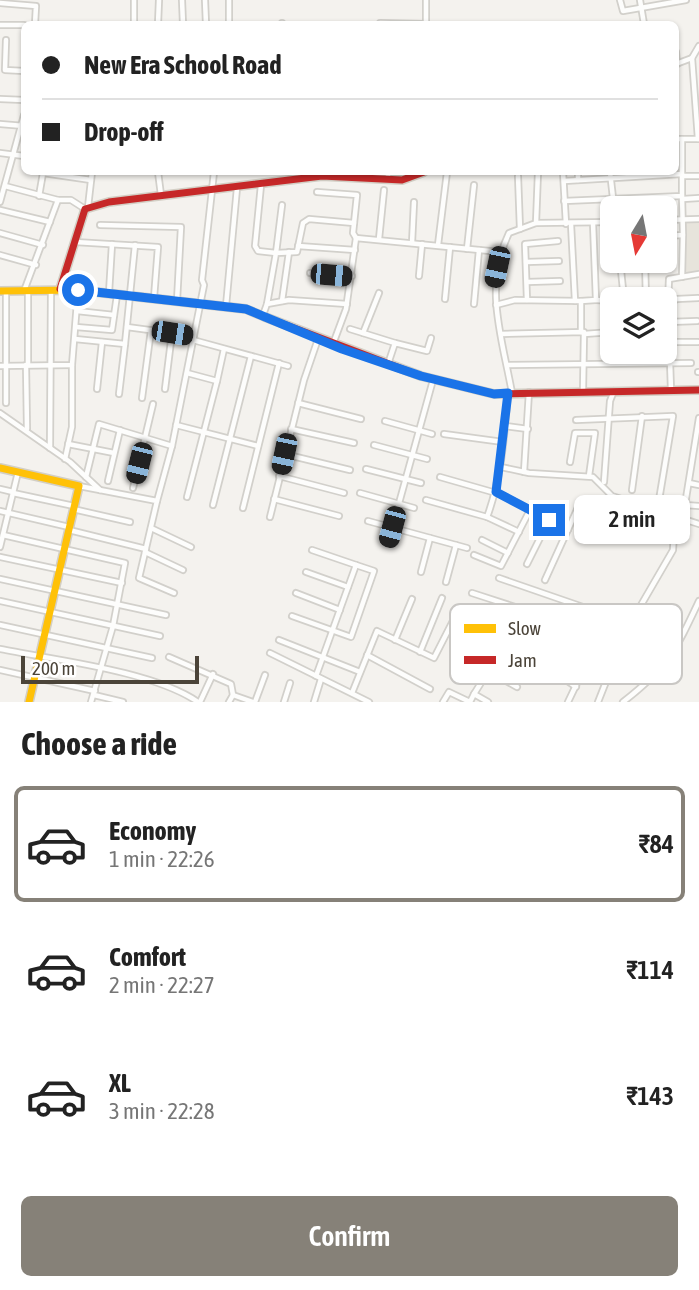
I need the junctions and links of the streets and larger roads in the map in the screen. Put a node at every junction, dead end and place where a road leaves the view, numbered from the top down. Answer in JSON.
{"nodes":[{"id":1,"x":134,"y":0,"type":"edge"},
{"id":2,"x":159,"y":0,"type":"edge"},
{"id":3,"x":182,"y":0,"type":"edge"},
{"id":4,"x":205,"y":0,"type":"edge"},
{"id":5,"x":229,"y":0,"type":"edge"},
{"id":6,"x":426,"y":0,"type":"edge"},
{"id":7,"x":620,"y":0,"type":"edge"},
{"id":8,"x":640,"y":0,"type":"edge"},
{"id":9,"x":686,"y":0,"type":"edge"},
{"id":10,"x":662,"y":2,"type":"edge"},
{"id":11,"x":0,"y":3,"type":"edge"},
{"id":12,"x":36,"y":3,"type":"edge"},
{"id":13,"x":642,"y":8,"type":"junction"},
{"id":14,"x":35,"y":21,"type":"edge"},
{"id":15,"x":134,"y":21,"type":"edge"},
{"id":16,"x":158,"y":21,"type":"edge"},
{"id":17,"x":183,"y":21,"type":"edge"},
{"id":18,"x":206,"y":21,"type":"edge"},
{"id":19,"x":229,"y":21,"type":"edge"},
{"id":20,"x":426,"y":21,"type":"edge"},
{"id":21,"x":644,"y":21,"type":"edge"},
{"id":22,"x":0,"y":25,"type":"edge"},
{"id":23,"x":21,"y":25,"type":"edge"},
{"id":24,"x":6,"y":40,"type":"dead end"},
{"id":25,"x":699,"y":46,"type":"edge"},
{"id":26,"x":692,"y":58,"type":"junction"},
{"id":27,"x":679,"y":63,"type":"edge"},
{"id":28,"x":21,"y":71,"type":"edge"},
{"id":29,"x":0,"y":99,"type":"edge"},
{"id":30,"x":21,"y":100,"type":"edge"},
{"id":31,"x":0,"y":124,"type":"edge"},
{"id":32,"x":21,"y":126,"type":"edge"},
{"id":33,"x":21,"y":132,"type":"edge"},
{"id":34,"x":679,"y":139,"type":"edge"},
{"id":35,"x":698,"y":139,"type":"edge"},
{"id":36,"x":0,"y":153,"type":"edge"},
{"id":37,"x":14,"y":154,"type":"junction"},
{"id":38,"x":21,"y":155,"type":"edge"},
{"id":39,"x":42,"y":175,"type":"edge"},
{"id":40,"x":61,"y":175,"type":"edge"},
{"id":41,"x":92,"y":175,"type":"edge"},
{"id":42,"x":158,"y":175,"type":"edge"},
{"id":43,"x":214,"y":175,"type":"edge"},
{"id":44,"x":303,"y":175,"type":"edge"},
{"id":45,"x":361,"y":175,"type":"edge"},
{"id":46,"x":388,"y":175,"type":"edge"},
{"id":47,"x":420,"y":175,"type":"edge"},
{"id":48,"x":447,"y":175,"type":"edge"},
{"id":49,"x":538,"y":175,"type":"edge"},
{"id":50,"x":563,"y":175,"type":"edge"},
{"id":51,"x":578,"y":175,"type":"edge"},
{"id":52,"x":682,"y":175,"type":"junction"},
{"id":53,"x":518,"y":176,"type":"dead end"},
{"id":54,"x":699,"y":176,"type":"edge"},
{"id":55,"x":610,"y":178,"type":"junction"},
{"id":56,"x":91,"y":180,"type":"junction"},
{"id":57,"x":578,"y":180,"type":"junction"},
{"id":58,"x":564,"y":181,"type":"junction"},
{"id":59,"x":4,"y":184,"type":"edge"},
{"id":60,"x":474,"y":184,"type":"dead end"},
{"id":61,"x":261,"y":185,"type":"junction"},
{"id":62,"x":237,"y":188,"type":"junction"},
{"id":63,"x":214,"y":190,"type":"junction"},
{"id":64,"x":384,"y":190,"type":"dead end"},
{"id":65,"x":317,"y":192,"type":"dead end"},
{"id":66,"x":39,"y":196,"type":"junction"},
{"id":67,"x":161,"y":196,"type":"junction"},
{"id":68,"x":611,"y":196,"type":"edge"},
{"id":69,"x":677,"y":198,"type":"edge"},
{"id":70,"x":683,"y":198,"type":"junction"},
{"id":71,"x":699,"y":198,"type":"edge"},
{"id":72,"x":600,"y":199,"type":"edge"},
{"id":73,"x":58,"y":200,"type":"junction"},
{"id":74,"x":564,"y":201,"type":"junction"},
{"id":75,"x":0,"y":202,"type":"edge"},
{"id":76,"x":414,"y":202,"type":"dead end"},
{"id":77,"x":282,"y":205,"type":"dead end"},
{"id":78,"x":86,"y":209,"type":"junction"},
{"id":79,"x":0,"y":210,"type":"edge"},
{"id":80,"x":677,"y":219,"type":"edge"},
{"id":81,"x":680,"y":219,"type":"junction"},
{"id":82,"x":699,"y":219,"type":"edge"},
{"id":83,"x":50,"y":222,"type":"junction"},
{"id":84,"x":354,"y":223,"type":"junction"},
{"id":85,"x":536,"y":223,"type":"junction"},
{"id":86,"x":593,"y":223,"type":"junction"},
{"id":87,"x":600,"y":223,"type":"edge"},
{"id":88,"x":568,"y":224,"type":"junction"},
{"id":89,"x":100,"y":225,"type":"dead end"},
{"id":90,"x":520,"y":229,"type":"junction"},
{"id":91,"x":0,"y":233,"type":"edge"},
{"id":92,"x":683,"y":234,"type":"junction"},
{"id":93,"x":677,"y":235,"type":"edge"},
{"id":94,"x":356,"y":238,"type":"junction"},
{"id":95,"x":379,"y":239,"type":"junction"},
{"id":96,"x":558,"y":241,"type":"dead end"},
{"id":97,"x":75,"y":242,"type":"junction"},
{"id":98,"x":412,"y":243,"type":"junction"},
{"id":99,"x":112,"y":244,"type":"junction"},
{"id":100,"x":422,"y":244,"type":"junction"},
{"id":101,"x":43,"y":245,"type":"junction"},
{"id":102,"x":135,"y":245,"type":"junction"},
{"id":103,"x":438,"y":245,"type":"junction"},
{"id":104,"x":298,"y":246,"type":"junction"},
{"id":105,"x":450,"y":247,"type":"junction"},
{"id":106,"x":467,"y":249,"type":"junction"},
{"id":107,"x":355,"y":250,"type":"junction"},
{"id":108,"x":479,"y":250,"type":"junction"},
{"id":109,"x":289,"y":252,"type":"junction"},
{"id":110,"x":276,"y":253,"type":"junction"},
{"id":111,"x":500,"y":253,"type":"junction"},
{"id":112,"x":0,"y":255,"type":"edge"},
{"id":113,"x":559,"y":261,"type":"dead end"},
{"id":114,"x":526,"y":262,"type":"junction"},
{"id":115,"x":36,"y":265,"type":"junction"},
{"id":116,"x":310,"y":273,"type":"dead end"},
{"id":117,"x":699,"y":274,"type":"edge"},
{"id":118,"x":352,"y":276,"type":"junction"},
{"id":119,"x":419,"y":276,"type":"dead end"},
{"id":120,"x":682,"y":276,"type":"junction"},
{"id":121,"x":560,"y":281,"type":"dead end"},
{"id":122,"x":527,"y":282,"type":"junction"},
{"id":123,"x":669,"y":287,"type":"edge"},
{"id":124,"x":60,"y":289,"type":"junction"},
{"id":125,"x":3,"y":290,"type":"edge"},
{"id":126,"x":78,"y":290,"type":"junction"},
{"id":127,"x":26,"y":291,"type":"junction"},
{"id":128,"x":51,"y":291,"type":"junction"},
{"id":129,"x":379,"y":293,"type":"dead end"},
{"id":130,"x":113,"y":294,"type":"junction"},
{"id":131,"x":131,"y":296,"type":"junction"},
{"id":132,"x":154,"y":298,"type":"junction"},
{"id":133,"x":698,"y":298,"type":"edge"},
{"id":134,"x":445,"y":299,"type":"dead end"},
{"id":135,"x":677,"y":299,"type":"edge"},
{"id":136,"x":527,"y":300,"type":"junction"},
{"id":137,"x":596,"y":300,"type":"junction"},
{"id":138,"x":600,"y":300,"type":"edge"},
{"id":139,"x":177,"y":301,"type":"junction"},
{"id":140,"x":282,"y":301,"type":"junction"},
{"id":141,"x":578,"y":301,"type":"junction"},
{"id":142,"x":199,"y":303,"type":"junction"},
{"id":143,"x":267,"y":304,"type":"junction"},
{"id":144,"x":347,"y":304,"type":"junction"},
{"id":145,"x":474,"y":304,"type":"dead end"},
{"id":146,"x":496,"y":304,"type":"junction"},
{"id":147,"x":226,"y":306,"type":"junction"},
{"id":148,"x":77,"y":311,"type":"junction"},
{"id":149,"x":114,"y":315,"type":"junction"},
{"id":150,"x":263,"y":315,"type":"junction"},
{"id":151,"x":697,"y":321,"type":"dead end"},
{"id":152,"x":677,"y":322,"type":"edge"},
{"id":153,"x":76,"y":327,"type":"junction"},
{"id":154,"x":127,"y":327,"type":"junction"},
{"id":155,"x":350,"y":329,"type":"dead end"},
{"id":156,"x":151,"y":330,"type":"junction"},
{"id":157,"x":600,"y":332,"type":"edge"},
{"id":158,"x":172,"y":333,"type":"junction"},
{"id":159,"x":363,"y":333,"type":"junction"},
{"id":160,"x":582,"y":333,"type":"junction"},
{"id":161,"x":501,"y":334,"type":"junction"},
{"id":162,"x":193,"y":338,"type":"junction"},
{"id":163,"x":431,"y":338,"type":"dead end"},
{"id":164,"x":318,"y":339,"type":"junction"},
{"id":165,"x":75,"y":340,"type":"junction"},
{"id":166,"x":102,"y":342,"type":"junction"},
{"id":167,"x":677,"y":342,"type":"edge"},
{"id":168,"x":698,"y":342,"type":"edge"},
{"id":169,"x":125,"y":344,"type":"junction"},
{"id":170,"x":395,"y":344,"type":"junction"},
{"id":171,"x":333,"y":345,"type":"junction"},
{"id":172,"x":224,"y":349,"type":"junction"},
{"id":173,"x":251,"y":356,"type":"junction"},
{"id":174,"x":279,"y":363,"type":"junction"},
{"id":175,"x":583,"y":363,"type":"junction"},
{"id":176,"x":600,"y":363,"type":"edge"},
{"id":177,"x":691,"y":363,"type":"dead end"},
{"id":178,"x":27,"y":364,"type":"junction"},
{"id":179,"x":670,"y":364,"type":"edge"},
{"id":180,"x":677,"y":364,"type":"edge"},
{"id":181,"x":50,"y":365,"type":"junction"},
{"id":182,"x":72,"y":365,"type":"junction"},
{"id":183,"x":388,"y":365,"type":"junction"},
{"id":184,"x":507,"y":365,"type":"junction"},
{"id":185,"x":2,"y":366,"type":"edge"},
{"id":186,"x":288,"y":366,"type":"dead end"},
{"id":187,"x":187,"y":373,"type":"junction"},
{"id":188,"x":433,"y":380,"type":"junction"},
{"id":189,"x":217,"y":381,"type":"junction"},
{"id":190,"x":97,"y":389,"type":"dead end"},
{"id":191,"x":165,"y":389,"type":"dead end"},
{"id":192,"x":699,"y":390,"type":"edge"},
{"id":193,"x":528,"y":391,"type":"junction"},
{"id":194,"x":583,"y":391,"type":"junction"},
{"id":195,"x":614,"y":391,"type":"junction"},
{"id":196,"x":671,"y":391,"type":"junction"},
{"id":197,"x":510,"y":393,"type":"junction"},
{"id":198,"x":119,"y":394,"type":"dead end"},
{"id":199,"x":142,"y":398,"type":"dead end"},
{"id":200,"x":6,"y":403,"type":"dead end"},
{"id":201,"x":298,"y":403,"type":"junction"},
{"id":202,"x":153,"y":404,"type":"dead end"},
{"id":203,"x":0,"y":412,"type":"edge"},
{"id":204,"x":642,"y":416,"type":"junction"},
{"id":205,"x":361,"y":419,"type":"dead end"},
{"id":206,"x":576,"y":420,"type":"dead end"},
{"id":207,"x":699,"y":420,"type":"edge"},
{"id":208,"x":385,"y":421,"type":"dead end"},
{"id":209,"x":610,"y":421,"type":"junction"},
{"id":210,"x":177,"y":425,"type":"junction"},
{"id":211,"x":505,"y":426,"type":"junction"},
{"id":212,"x":291,"y":429,"type":"junction"},
{"id":213,"x":528,"y":429,"type":"junction"},
{"id":214,"x":27,"y":430,"type":"junction"},
{"id":215,"x":120,"y":430,"type":"junction"},
{"id":216,"x":419,"y":430,"type":"junction"},
{"id":217,"x":205,"y":431,"type":"junction"},
{"id":218,"x":444,"y":433,"type":"dead end"},
{"id":219,"x":432,"y":435,"type":"dead end"},
{"id":220,"x":145,"y":438,"type":"junction"},
{"id":221,"x":231,"y":438,"type":"junction"},
{"id":222,"x":697,"y":440,"type":"edge"},
{"id":223,"x":503,"y":442,"type":"junction"},
{"id":224,"x":354,"y":443,"type":"dead end"},
{"id":225,"x":68,"y":444,"type":"junction"},
{"id":226,"x":374,"y":445,"type":"dead end"},
{"id":227,"x":172,"y":446,"type":"junction"},
{"id":228,"x":258,"y":446,"type":"junction"},
{"id":229,"x":50,"y":448,"type":"junction"},
{"id":230,"x":93,"y":448,"type":"junction"},
{"id":231,"x":114,"y":453,"type":"junction"},
{"id":232,"x":284,"y":454,"type":"junction"},
{"id":233,"x":412,"y":455,"type":"junction"},
{"id":234,"x":65,"y":458,"type":"junction"},
{"id":235,"x":427,"y":459,"type":"dead end"},
{"id":236,"x":692,"y":460,"type":"junction"},
{"id":237,"x":699,"y":461,"type":"edge"},
{"id":238,"x":570,"y":462,"type":"dead end"},
{"id":239,"x":501,"y":467,"type":"junction"},
{"id":240,"x":0,"y":468,"type":"edge"},
{"id":241,"x":366,"y":469,"type":"dead end"},
{"id":242,"x":350,"y":470,"type":"dead end"},
{"id":243,"x":18,"y":472,"type":"junction"},
{"id":244,"x":524,"y":472,"type":"junction"},
{"id":245,"x":279,"y":476,"type":"junction"},
{"id":246,"x":589,"y":476,"type":"junction"},
{"id":247,"x":86,"y":477,"type":"junction"},
{"id":248,"x":440,"y":477,"type":"dead end"},
{"id":249,"x":406,"y":479,"type":"junction"},
{"id":250,"x":108,"y":481,"type":"dead end"},
{"id":251,"x":604,"y":482,"type":"dead end"},
{"id":252,"x":421,"y":483,"type":"dead end"},
{"id":253,"x":689,"y":483,"type":"junction"},
{"id":254,"x":699,"y":485,"type":"edge"},
{"id":255,"x":79,"y":486,"type":"junction"},
{"id":256,"x":133,"y":488,"type":"dead end"},
{"id":257,"x":0,"y":489,"type":"edge"},
{"id":258,"x":101,"y":490,"type":"junction"},
{"id":259,"x":632,"y":490,"type":"dead end"},
{"id":260,"x":13,"y":492,"type":"junction"},
{"id":261,"x":496,"y":492,"type":"junction"},
{"id":262,"x":344,"y":493,"type":"dead end"},
{"id":263,"x":360,"y":493,"type":"dead end"},
{"id":264,"x":187,"y":497,"type":"dead end"},
{"id":265,"x":274,"y":499,"type":"junction"},
{"id":266,"x":426,"y":500,"type":"dead end"},
{"id":267,"x":659,"y":500,"type":"dead end"},
{"id":268,"x":157,"y":501,"type":"junction"},
{"id":269,"x":580,"y":503,"type":"dead end"},
{"id":270,"x":399,"y":504,"type":"junction"},
{"id":271,"x":214,"y":505,"type":"dead end"},
{"id":272,"x":685,"y":505,"type":"junction"},
{"id":273,"x":699,"y":506,"type":"edge"},
{"id":274,"x":74,"y":508,"type":"junction"},
{"id":275,"x":243,"y":508,"type":"dead end"},
{"id":276,"x":414,"y":508,"type":"dead end"},
{"id":277,"x":530,"y":510,"type":"junction"},
{"id":278,"x":0,"y":511,"type":"edge"},
{"id":279,"x":8,"y":513,"type":"junction"},
{"id":280,"x":675,"y":515,"type":"junction"},
{"id":281,"x":339,"y":516,"type":"dead end"},
{"id":282,"x":270,"y":517,"type":"dead end"},
{"id":283,"x":487,"y":517,"type":"junction"},
{"id":284,"x":684,"y":517,"type":"junction"},
{"id":285,"x":549,"y":520,"type":"junction"},
{"id":286,"x":368,"y":521,"type":"dead end"},
{"id":287,"x":130,"y":522,"type":"dead end"},
{"id":288,"x":699,"y":524,"type":"edge"},
{"id":289,"x":392,"y":527,"type":"junction"},
{"id":290,"x":150,"y":528,"type":"junction"},
{"id":291,"x":69,"y":529,"type":"junction"},
{"id":292,"x":568,"y":530,"type":"junction"},
{"id":293,"x":519,"y":532,"type":"junction"},
{"id":294,"x":2,"y":534,"type":"edge"},
{"id":295,"x":430,"y":538,"type":"junction"},
{"id":296,"x":482,"y":540,"type":"dead end"},
{"id":297,"x":388,"y":542,"type":"dead end"},
{"id":298,"x":456,"y":545,"type":"junction"},
{"id":299,"x":0,"y":547,"type":"edge"},
{"id":300,"x":191,"y":547,"type":"dead end"},
{"id":301,"x":467,"y":548,"type":"dead end"},
{"id":302,"x":64,"y":549,"type":"junction"},
{"id":303,"x":312,"y":550,"type":"dead end"},
{"id":304,"x":145,"y":551,"type":"junction"},
{"id":305,"x":508,"y":554,"type":"junction"},
{"id":306,"x":474,"y":555,"type":"dead end"},
{"id":307,"x":0,"y":557,"type":"edge"},
{"id":308,"x":356,"y":565,"type":"junction"},
{"id":309,"x":527,"y":565,"type":"dead end"},
{"id":310,"x":61,"y":570,"type":"junction"},
{"id":311,"x":183,"y":570,"type":"dead end"},
{"id":312,"x":306,"y":572,"type":"dead end"},
{"id":313,"x":421,"y":572,"type":"dead end"},
{"id":314,"x":499,"y":578,"type":"dead end"},
{"id":315,"x":0,"y":579,"type":"edge"},
{"id":316,"x":545,"y":580,"type":"dead end"},
{"id":317,"x":446,"y":582,"type":"dead end"},
{"id":318,"x":121,"y":583,"type":"junction"},
{"id":319,"x":348,"y":587,"type":"junction"},
{"id":320,"x":55,"y":592,"type":"junction"},
{"id":321,"x":174,"y":593,"type":"dead end"},
{"id":322,"x":296,"y":593,"type":"dead end"},
{"id":323,"x":472,"y":593,"type":"dead end"},
{"id":324,"x":442,"y":598,"type":"dead end"},
{"id":325,"x":412,"y":599,"type":"dead end"},
{"id":326,"x":0,"y":601,"type":"edge"},
{"id":327,"x":699,"y":601,"type":"edge"},
{"id":328,"x":506,"y":604,"type":"edge"},
{"id":329,"x":574,"y":604,"type":"edge"},
{"id":330,"x":641,"y":604,"type":"edge"},
{"id":331,"x":117,"y":606,"type":"junction"},
{"id":332,"x":340,"y":610,"type":"junction"},
{"id":333,"x":51,"y":612,"type":"junction"},
{"id":334,"x":166,"y":615,"type":"dead end"},
{"id":335,"x":292,"y":616,"type":"dead end"},
{"id":336,"x":0,"y":625,"type":"edge"},
{"id":337,"x":113,"y":626,"type":"junction"},
{"id":338,"x":450,"y":627,"type":"edge"},
{"id":339,"x":332,"y":632,"type":"junction"},
{"id":340,"x":45,"y":636,"type":"junction"},
{"id":341,"x":160,"y":636,"type":"dead end"},
{"id":342,"x":682,"y":638,"type":"edge"},
{"id":343,"x":279,"y":640,"type":"dead end"},
{"id":344,"x":395,"y":640,"type":"junction"},
{"id":345,"x":0,"y":649,"type":"edge"},
{"id":346,"x":108,"y":649,"type":"junction"},
{"id":347,"x":420,"y":652,"type":"junction"},
{"id":348,"x":270,"y":653,"type":"dead end"},
{"id":349,"x":367,"y":655,"type":"junction"},
{"id":350,"x":40,"y":657,"type":"junction"},
{"id":351,"x":169,"y":657,"type":"dead end"},
{"id":352,"x":152,"y":658,"type":"dead end"},
{"id":353,"x":323,"y":658,"type":"junction"},
{"id":354,"x":0,"y":670,"type":"edge"},
{"id":355,"x":102,"y":670,"type":"junction"},
{"id":356,"x":360,"y":672,"type":"junction"},
{"id":357,"x":213,"y":674,"type":"junction"},
{"id":358,"x":265,"y":675,"type":"dead end"},
{"id":359,"x":35,"y":677,"type":"junction"},
{"id":360,"x":319,"y":678,"type":"junction"},
{"id":361,"x":290,"y":683,"type":"dead end"},
{"id":362,"x":481,"y":684,"type":"edge"},
{"id":363,"x":512,"y":684,"type":"edge"},
{"id":364,"x":572,"y":684,"type":"edge"},
{"id":365,"x":577,"y":684,"type":"edge"},
{"id":366,"x":605,"y":684,"type":"edge"},
{"id":367,"x":646,"y":684,"type":"edge"},
{"id":368,"x":517,"y":687,"type":"dead end"},
{"id":369,"x":576,"y":687,"type":"junction"},
{"id":370,"x":430,"y":689,"type":"dead end"},
{"id":371,"x":352,"y":692,"type":"junction"},
{"id":372,"x":95,"y":693,"type":"junction"},
{"id":373,"x":474,"y":694,"type":"junction"},
{"id":374,"x":233,"y":695,"type":"junction"},
{"id":375,"x":31,"y":702,"type":"edge"},
{"id":376,"x":91,"y":702,"type":"edge"},
{"id":377,"x":123,"y":702,"type":"edge"},
{"id":378,"x":199,"y":702,"type":"edge"},
{"id":379,"x":229,"y":702,"type":"edge"},
{"id":380,"x":254,"y":702,"type":"edge"},
{"id":381,"x":284,"y":702,"type":"edge"},
{"id":382,"x":314,"y":702,"type":"edge"},
{"id":383,"x":369,"y":702,"type":"edge"},
{"id":384,"x":443,"y":702,"type":"edge"},
{"id":385,"x":488,"y":702,"type":"edge"},
{"id":386,"x":568,"y":702,"type":"edge"},
{"id":387,"x":598,"y":702,"type":"edge"},
{"id":388,"x":623,"y":702,"type":"edge"}],
"edges":[{"from":1,"to":15,"type":"street"},
{"from":2,"to":16,"type":"street"},
{"from":3,"to":17,"type":"street"},
{"from":4,"to":18,"type":"street"},
{"from":5,"to":19,"type":"street"},
{"from":6,"to":20,"type":"street"},
{"from":7,"to":13,"type":"street"},
{"from":8,"to":13,"type":"street"},
{"from":9,"to":10,"type":"street"},
{"from":10,"to":13,"type":"street"},
{"from":11,"to":12,"type":"street"},
{"from":12,"to":14,"type":"street"},
{"from":13,"to":21,"type":"street"},
{"from":22,"to":23,"type":"street"},
{"from":24,"to":28,"type":"street"},
{"from":25,"to":26,"type":"street"},
{"from":26,"to":27,"type":"street"},
{"from":26,"to":35,"type":"street"},
{"from":29,"to":30,"type":"street"},
{"from":31,"to":32,"type":"street"},
{"from":33,"to":37,"type":"street"},
{"from":34,"to":35,"type":"street"},
{"from":34,"to":52,"type":"street"},
{"from":36,"to":37,"type":"street"},
{"from":37,"to":38,"type":"street"},
{"from":37,"to":59,"type":"street"},
{"from":39,"to":66,"type":"street"},
{"from":40,"to":56,"type":"street"},
{"from":41,"to":56,"type":"street"},
{"from":42,"to":67,"type":"street"},
{"from":43,"to":63,"type":"street"},
{"from":44,"to":61,"type":"street"},
{"from":45,"to":46,"type":"street"},
{"from":46,"to":47,"type":"street"},
{"from":48,"to":103,"type":"street"},
{"from":49,"to":85,"type":"street"},
{"from":50,"to":58,"type":"street"},
{"from":51,"to":57,"type":"street"},
{"from":52,"to":54,"type":"street"},
{"from":52,"to":55,"type":"street"},
{"from":52,"to":70,"type":"street"},
{"from":53,"to":90,"type":"street"},
{"from":55,"to":57,"type":"street"},
{"from":55,"to":68,"type":"street"},
{"from":56,"to":78,"type":"street"},
{"from":57,"to":58,"type":"street"},
{"from":58,"to":74,"type":"street"},
{"from":59,"to":66,"type":"street"},
{"from":59,"to":75,"type":"street"},
{"from":60,"to":106,"type":"street"},
{"from":61,"to":62,"type":"street"},
{"from":61,"to":110,"type":"street"},
{"from":62,"to":63,"type":"street"},
{"from":62,"to":147,"type":"street"},
{"from":63,"to":67,"type":"street"},
{"from":63,"to":142,"type":"street"},
{"from":64,"to":95,"type":"street"},
{"from":65,"to":84,"type":"street"},
{"from":66,"to":73,"type":"street"},
{"from":67,"to":78,"type":"street"},
{"from":69,"to":70,"type":"street"},
{"from":70,"to":71,"type":"street"},
{"from":70,"to":81,"type":"street"},
{"from":72,"to":74,"type":"street"},
{"from":73,"to":78,"type":"street"},
{"from":73,"to":83,"type":"street"},
{"from":74,"to":88,"type":"street"},
{"from":76,"to":98,"type":"street"},
{"from":77,"to":110,"type":"street"},
{"from":78,"to":97,"type":"street"},
{"from":79,"to":83,"type":"street"},
{"from":80,"to":81,"type":"street"},
{"from":81,"to":82,"type":"street"},
{"from":81,"to":92,"type":"street"},
{"from":83,"to":101,"type":"street"},
{"from":84,"to":94,"type":"street"},
{"from":84,"to":104,"type":"street"},
{"from":85,"to":88,"type":"street"},
{"from":85,"to":90,"type":"street"},
{"from":86,"to":87,"type":"street"},
{"from":86,"to":88,"type":"street"},
{"from":86,"to":137,"type":"street"},
{"from":88,"to":141,"type":"street"},
{"from":89,"to":139,"type":"street"},
{"from":90,"to":111,"type":"street"},
{"from":91,"to":101,"type":"street"},
{"from":92,"to":93,"type":"street"},
{"from":92,"to":120,"type":"street"},
{"from":94,"to":95,"type":"street"},
{"from":94,"to":107,"type":"street"},
{"from":95,"to":98,"type":"street"},
{"from":96,"to":114,"type":"street"},
{"from":97,"to":99,"type":"street"},
{"from":97,"to":124,"type":"street"},
{"from":98,"to":100,"type":"street"},
{"from":99,"to":102,"type":"street"},
{"from":99,"to":130,"type":"street"},
{"from":100,"to":103,"type":"street"},
{"from":100,"to":119,"type":"street"},
{"from":101,"to":115,"type":"street"},
{"from":102,"to":131,"type":"street"},
{"from":102,"to":132,"type":"street"},
{"from":103,"to":105,"type":"street"},
{"from":104,"to":107,"type":"street"},
{"from":104,"to":109,"type":"street"},
{"from":105,"to":106,"type":"street"},
{"from":105,"to":134,"type":"street"},
{"from":106,"to":108,"type":"street"},
{"from":107,"to":118,"type":"street"},
{"from":108,"to":111,"type":"street"},
{"from":108,"to":145,"type":"street"},
{"from":109,"to":110,"type":"street"},
{"from":109,"to":140,"type":"street"},
{"from":110,"to":143,"type":"street"},
{"from":111,"to":146,"type":"street"},
{"from":112,"to":115,"type":"street"},
{"from":113,"to":114,"type":"street"},
{"from":114,"to":122,"type":"street"},
{"from":115,"to":127,"type":"street"},
{"from":116,"to":118,"type":"street"},
{"from":117,"to":120,"type":"street"},
{"from":118,"to":144,"type":"street"},
{"from":120,"to":123,"type":"street"},
{"from":121,"to":122,"type":"street"},
{"from":122,"to":136,"type":"street"},
{"from":124,"to":126,"type":"street"},
{"from":124,"to":128,"type":"street"},
{"from":125,"to":127,"type":"street"},
{"from":125,"to":185,"type":"street"},
{"from":126,"to":130,"type":"street"},
{"from":126,"to":148,"type":"street"},
{"from":127,"to":128,"type":"street"},
{"from":127,"to":178,"type":"street"},
{"from":128,"to":181,"type":"street"},
{"from":129,"to":159,"type":"street"},
{"from":130,"to":131,"type":"street"},
{"from":130,"to":149,"type":"street"},
{"from":131,"to":132,"type":"street"},
{"from":131,"to":154,"type":"street"},
{"from":132,"to":139,"type":"street"},
{"from":133,"to":135,"type":"street"},
{"from":136,"to":141,"type":"street"},
{"from":136,"to":146,"type":"street"},
{"from":137,"to":138,"type":"street"},
{"from":137,"to":141,"type":"street"},
{"from":139,"to":142,"type":"street"},
{"from":140,"to":143,"type":"street"},
{"from":140,"to":144,"type":"street"},
{"from":141,"to":160,"type":"street"},
{"from":142,"to":147,"type":"street"},
{"from":142,"to":162,"type":"street"},
{"from":143,"to":150,"type":"street"},
{"from":144,"to":171,"type":"street"},
{"from":146,"to":161,"type":"street"},
{"from":147,"to":150,"type":"street"},
{"from":148,"to":149,"type":"street"},
{"from":148,"to":153,"type":"street"},
{"from":149,"to":153,"type":"street"},
{"from":150,"to":164,"type":"street"},
{"from":151,"to":152,"type":"street"},
{"from":153,"to":165,"type":"street"},
{"from":154,"to":156,"type":"street"},
{"from":154,"to":169,"type":"street"},
{"from":155,"to":159,"type":"street"},
{"from":156,"to":158,"type":"street"},
{"from":156,"to":199,"type":"street"},
{"from":157,"to":160,"type":"street"},
{"from":158,"to":162,"type":"street"},
{"from":158,"to":191,"type":"street"},
{"from":159,"to":170,"type":"street"},
{"from":160,"to":161,"type":"street"},
{"from":160,"to":175,"type":"street"},
{"from":161,"to":184,"type":"street"},
{"from":162,"to":172,"type":"street"},
{"from":162,"to":187,"type":"street"},
{"from":163,"to":170,"type":"street"},
{"from":164,"to":171,"type":"street"},
{"from":164,"to":201,"type":"street"},
{"from":165,"to":166,"type":"street"},
{"from":165,"to":182,"type":"street"},
{"from":166,"to":169,"type":"street"},
{"from":166,"to":190,"type":"street"},
{"from":167,"to":168,"type":"street"},
{"from":169,"to":198,"type":"street"},
{"from":170,"to":183,"type":"street"},
{"from":171,"to":183,"type":"street"},
{"from":172,"to":173,"type":"street"},
{"from":172,"to":189,"type":"street"},
{"from":173,"to":174,"type":"street"},
{"from":173,"to":221,"type":"street"},
{"from":174,"to":186,"type":"street"},
{"from":174,"to":228,"type":"street"},
{"from":175,"to":176,"type":"street"},
{"from":175,"to":184,"type":"street"},
{"from":175,"to":194,"type":"street"},
{"from":177,"to":180,"type":"street"},
{"from":178,"to":181,"type":"street"},
{"from":178,"to":185,"type":"street"},
{"from":178,"to":214,"type":"street"},
{"from":179,"to":196,"type":"street"},
{"from":181,"to":182,"type":"street"},
{"from":181,"to":229,"type":"street"},
{"from":182,"to":225,"type":"street"},
{"from":183,"to":188,"type":"street"},
{"from":184,"to":197,"type":"street"},
{"from":185,"to":200,"type":"street"},
{"from":187,"to":189,"type":"street"},
{"from":187,"to":210,"type":"street"},
{"from":188,"to":197,"type":"street"},
{"from":188,"to":216,"type":"street"},
{"from":189,"to":217,"type":"street"},
{"from":192,"to":196,"type":"street"},
{"from":193,"to":194,"type":"street"},
{"from":193,"to":197,"type":"street"},
{"from":193,"to":213,"type":"street"},
{"from":194,"to":195,"type":"street"},
{"from":195,"to":196,"type":"street"},
{"from":195,"to":209,"type":"street"},
{"from":197,"to":211,"type":"street"},
{"from":201,"to":205,"type":"street"},
{"from":201,"to":212,"type":"street"},
{"from":202,"to":220,"type":"street"},
{"from":203,"to":214,"type":"street"},
{"from":204,"to":209,"type":"street"},
{"from":204,"to":259,"type":"street"},
{"from":204,"to":267,"type":"street"},
{"from":206,"to":209,"type":"street"},
{"from":207,"to":222,"type":"street"},
{"from":208,"to":216,"type":"street"},
{"from":209,"to":251,"type":"street"},
{"from":210,"to":217,"type":"street"},
{"from":210,"to":227,"type":"street"},
{"from":211,"to":213,"type":"street"},
{"from":211,"to":223,"type":"street"},
{"from":212,"to":224,"type":"street"},
{"from":212,"to":232,"type":"street"},
{"from":213,"to":244,"type":"street"},
{"from":214,"to":229,"type":"street"},
{"from":215,"to":220,"type":"street"},
{"from":215,"to":230,"type":"street"},
{"from":215,"to":231,"type":"street"},
{"from":216,"to":219,"type":"street"},
{"from":216,"to":233,"type":"street"},
{"from":217,"to":221,"type":"street"},
{"from":217,"to":264,"type":"street"},
{"from":218,"to":223,"type":"street"},
{"from":220,"to":227,"type":"street"},
{"from":220,"to":256,"type":"street"},
{"from":221,"to":228,"type":"street"},
{"from":221,"to":271,"type":"street"},
{"from":222,"to":236,"type":"street"},
{"from":223,"to":239,"type":"street"},
{"from":225,"to":230,"type":"street"},
{"from":225,"to":234,"type":"street"},
{"from":226,"to":233,"type":"street"},
{"from":227,"to":268,"type":"street"},
{"from":228,"to":275,"type":"street"},
{"from":229,"to":234,"type":"street"},
{"from":230,"to":231,"type":"street"},
{"from":230,"to":247,"type":"street"},
{"from":231,"to":250,"type":"street"},
{"from":232,"to":242,"type":"street"},
{"from":232,"to":245,"type":"street"},
{"from":233,"to":235,"type":"street"},
{"from":233,"to":249,"type":"street"},
{"from":234,"to":247,"type":"street"},
{"from":236,"to":237,"type":"street"},
{"from":236,"to":253,"type":"street"},
{"from":238,"to":246,"type":"street"},
{"from":239,"to":244,"type":"street"},
{"from":239,"to":261,"type":"street"},
{"from":240,"to":243,"type":"street"},
{"from":241,"to":249,"type":"street"},
{"from":243,"to":255,"type":"street"},
{"from":243,"to":260,"type":"street"},
{"from":244,"to":246,"type":"street"},
{"from":245,"to":262,"type":"street"},
{"from":245,"to":265,"type":"street"},
{"from":246,"to":280,"type":"street"},
{"from":247,"to":258,"type":"street"},
{"from":248,"to":261,"type":"street"},
{"from":249,"to":252,"type":"street"},
{"from":249,"to":270,"type":"street"},
{"from":253,"to":254,"type":"street"},
{"from":253,"to":272,"type":"street"},
{"from":255,"to":258,"type":"street"},
{"from":255,"to":274,"type":"street"},
{"from":257,"to":260,"type":"street"},
{"from":258,"to":268,"type":"street"},
{"from":260,"to":274,"type":"street"},
{"from":260,"to":279,"type":"street"},
{"from":261,"to":277,"type":"street"},
{"from":261,"to":283,"type":"street"},
{"from":263,"to":270,"type":"street"},
{"from":265,"to":281,"type":"street"},
{"from":265,"to":282,"type":"street"},
{"from":266,"to":283,"type":"street"},
{"from":268,"to":290,"type":"street"},
{"from":269,"to":292,"type":"street"},
{"from":270,"to":276,"type":"street"},
{"from":270,"to":289,"type":"street"},
{"from":272,"to":273,"type":"street"},
{"from":272,"to":284,"type":"street"},
{"from":274,"to":287,"type":"street"},
{"from":274,"to":291,"type":"street"},
{"from":277,"to":285,"type":"street"},
{"from":277,"to":293,"type":"street"},
{"from":278,"to":279,"type":"street"},
{"from":279,"to":291,"type":"street"},
{"from":279,"to":294,"type":"street"},
{"from":280,"to":284,"type":"street"},
{"from":280,"to":330,"type":"street"},
{"from":283,"to":293,"type":"street"},
{"from":284,"to":288,"type":"street"},
{"from":285,"to":292,"type":"street"},
{"from":285,"to":309,"type":"street"},
{"from":286,"to":289,"type":"street"},
{"from":289,"to":295,"type":"street"},
{"from":289,"to":297,"type":"street"},
{"from":290,"to":300,"type":"street"},
{"from":290,"to":304,"type":"street"},
{"from":291,"to":302,"type":"street"},
{"from":291,"to":304,"type":"street"},
{"from":292,"to":316,"type":"street"},
{"from":293,"to":305,"type":"street"},
{"from":294,"to":299,"type":"street"},
{"from":294,"to":302,"type":"street"},
{"from":295,"to":298,"type":"street"},
{"from":295,"to":313,"type":"street"},
{"from":296,"to":305,"type":"street"},
{"from":298,"to":301,"type":"street"},
{"from":298,"to":317,"type":"street"},
{"from":302,"to":310,"type":"street"},
{"from":302,"to":318,"type":"street"},
{"from":303,"to":308,"type":"street"},
{"from":304,"to":311,"type":"street"},
{"from":304,"to":321,"type":"street"},
{"from":305,"to":306,"type":"street"},
{"from":307,"to":310,"type":"street"},
{"from":308,"to":319,"type":"street"},
{"from":308,"to":339,"type":"street"},
{"from":310,"to":318,"type":"street"},
{"from":310,"to":320,"type":"street"},
{"from":312,"to":319,"type":"street"},
{"from":314,"to":329,"type":"street"},
{"from":315,"to":320,"type":"street"},
{"from":318,"to":331,"type":"street"},
{"from":319,"to":332,"type":"street"},
{"from":320,"to":331,"type":"street"},
{"from":320,"to":333,"type":"street"},
{"from":322,"to":332,"type":"street"},
{"from":323,"to":328,"type":"street"},
{"from":324,"to":347,"type":"street"},
{"from":325,"to":344,"type":"street"},
{"from":326,"to":333,"type":"street"},
{"from":327,"to":342,"type":"street"},
{"from":331,"to":334,"type":"street"},
{"from":331,"to":337,"type":"street"},
{"from":332,"to":339,"type":"street"},
{"from":333,"to":337,"type":"street"},
{"from":333,"to":340,"type":"street"},
{"from":335,"to":339,"type":"street"},
{"from":336,"to":340,"type":"street"},
{"from":337,"to":341,"type":"street"},
{"from":337,"to":346,"type":"street"},
{"from":338,"to":347,"type":"street"},
{"from":339,"to":353,"type":"street"},
{"from":340,"to":346,"type":"street"},
{"from":340,"to":350,"type":"street"},
{"from":343,"to":353,"type":"street"},
{"from":344,"to":347,"type":"street"},
{"from":344,"to":349,"type":"street"},
{"from":345,"to":350,"type":"street"},
{"from":346,"to":352,"type":"street"},
{"from":346,"to":355,"type":"street"},
{"from":348,"to":360,"type":"street"},
{"from":349,"to":356,"type":"street"},
{"from":349,"to":370,"type":"street"},
{"from":350,"to":355,"type":"street"},
{"from":350,"to":359,"type":"street"},
{"from":351,"to":357,"type":"street"},
{"from":353,"to":356,"type":"street"},
{"from":353,"to":360,"type":"street"},
{"from":354,"to":359,"type":"street"},
{"from":355,"to":372,"type":"street"},
{"from":355,"to":378,"type":"street"},
{"from":356,"to":371,"type":"street"},
{"from":357,"to":374,"type":"street"},
{"from":357,"to":378,"type":"street"},
{"from":358,"to":380,"type":"street"},
{"from":359,"to":372,"type":"street"},
{"from":359,"to":375,"type":"street"},
{"from":360,"to":371,"type":"street"},
{"from":360,"to":382,"type":"street"},
{"from":361,"to":381,"type":"street"},
{"from":362,"to":373,"type":"street"},
{"from":363,"to":368,"type":"street"},
{"from":364,"to":369,"type":"street"},
{"from":365,"to":369,"type":"street"},
{"from":366,"to":387,"type":"street"},
{"from":367,"to":388,"type":"street"},
{"from":369,"to":386,"type":"street"},
{"from":371,"to":383,"type":"street"},
{"from":372,"to":376,"type":"street"},
{"from":372,"to":377,"type":"street"},
{"from":373,"to":384,"type":"street"},
{"from":373,"to":385,"type":"street"},
{"from":374,"to":379,"type":"street"},
{"from":374,"to":380,"type":"street"}]}
